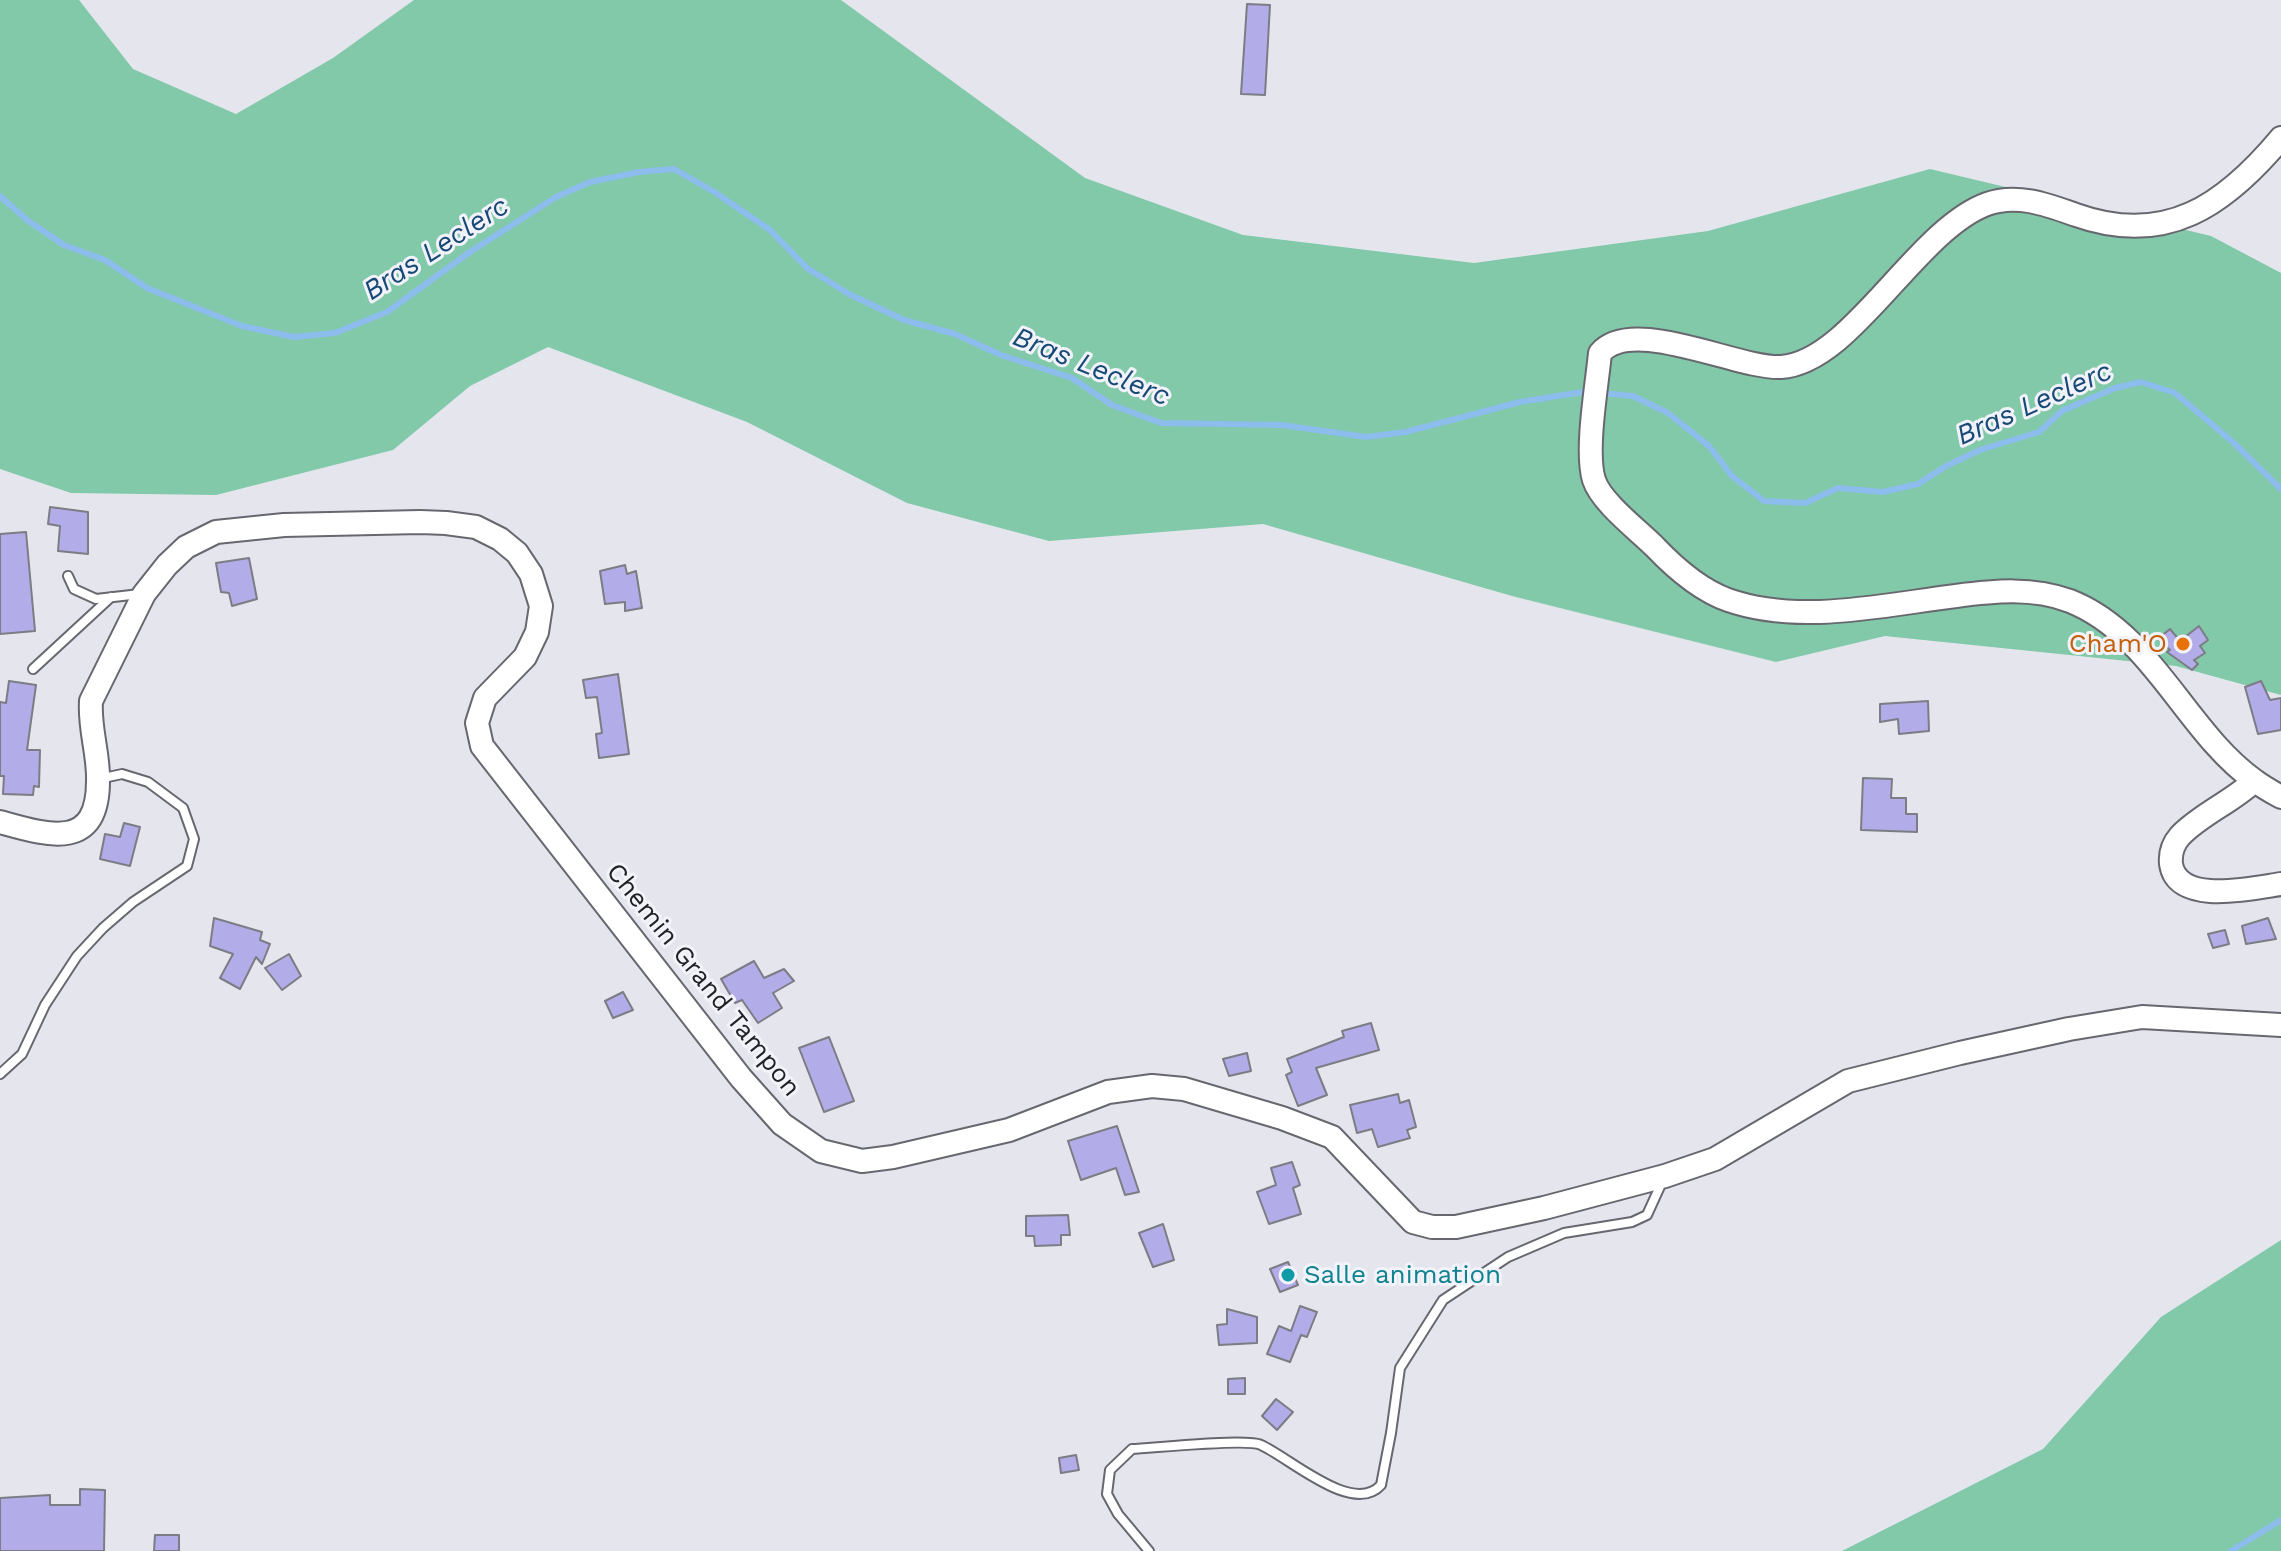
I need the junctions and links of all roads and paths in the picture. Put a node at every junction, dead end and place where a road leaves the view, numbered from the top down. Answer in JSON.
{"nodes":[{"id":1,"x":2281,"y":138,"type":"edge"},
{"id":2,"x":68,"y":576,"type":"dead end"},
{"id":3,"x":144,"y":594,"type":"junction"},
{"id":4,"x":111,"y":597,"type":"junction"},
{"id":5,"x":33,"y":669,"type":"dead end"},
{"id":6,"x":99,"y":780,"type":"junction"},
{"id":7,"x":2254,"y":781,"type":"junction"},
{"id":8,"x":2281,"y":797,"type":"edge"},
{"id":9,"x":0,"y":822,"type":"edge"},
{"id":10,"x":2281,"y":884,"type":"edge"},
{"id":11,"x":2281,"y":1025,"type":"edge"},
{"id":12,"x":0,"y":1074,"type":"edge"},
{"id":13,"x":1665,"y":1176,"type":"junction"},
{"id":14,"x":1149,"y":1551,"type":"edge"}],
"edges":[{"from":1,"to":7,"type":"main road"},
{"from":2,"to":4,"type":"lane"},
{"from":3,"to":4,"type":"lane"},
{"from":3,"to":6,"type":"main road","name":"Chemin Grand Tampon"},
{"from":3,"to":13,"type":"main road","name":"Chemin Grand Tampon"},
{"from":4,"to":5,"type":"lane"},
{"from":6,"to":9,"type":"main road","name":"Chemin Grand Tampon"},
{"from":6,"to":12,"type":"lane"},
{"from":7,"to":8,"type":"main road"},
{"from":7,"to":10,"type":"main road"},
{"from":11,"to":13,"type":"main road","name":"Chemin Grand Tampon"},
{"from":13,"to":14,"type":"lane"}]}
